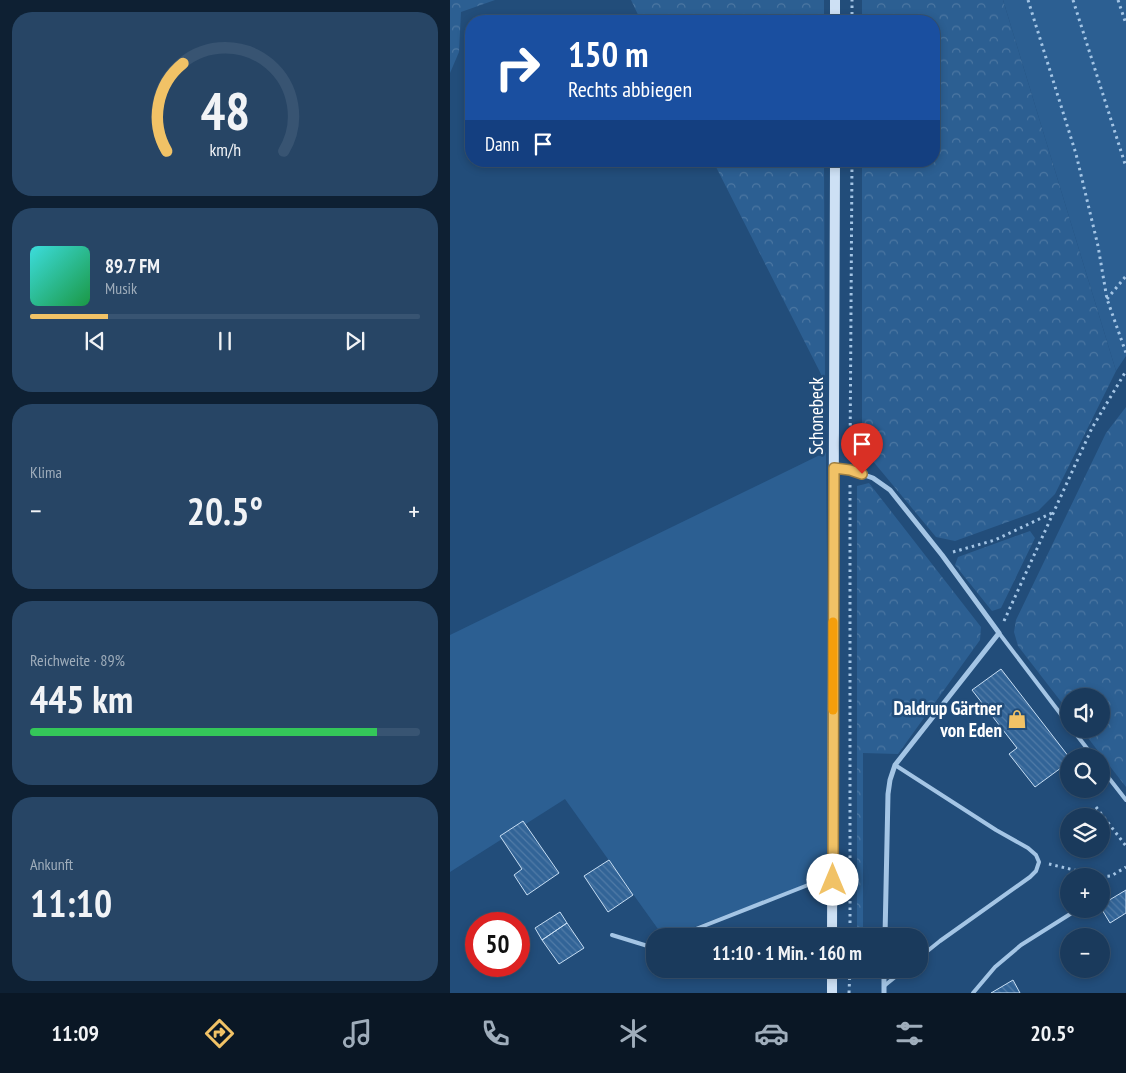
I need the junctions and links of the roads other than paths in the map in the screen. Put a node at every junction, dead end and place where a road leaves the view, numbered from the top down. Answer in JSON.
{"nodes":[{"id":1,"x":835,"y":0,"type":"edge"},
{"id":2,"x":835,"y":15,"type":"edge"},
{"id":3,"x":835,"y":167,"type":"edge"},
{"id":4,"x":834,"y":468,"type":"junction"},
{"id":5,"x":998,"y":632,"type":"junction"},
{"id":6,"x":1060,"y":713,"type":"edge"},
{"id":7,"x":1079,"y":738,"type":"edge"},
{"id":8,"x":1087,"y":748,"type":"edge"},
{"id":9,"x":895,"y":765,"type":"junction"},
{"id":10,"x":1110,"y":780,"type":"edge"},
{"id":11,"x":1126,"y":800,"type":"edge"},
{"id":12,"x":833,"y":880,"type":"junction"},
{"id":13,"x":1064,"y":918,"type":"edge"},
{"id":14,"x":698,"y":928,"type":"edge"},
{"id":15,"x":832,"y":928,"type":"edge"},
{"id":16,"x":885,"y":928,"type":"edge"},
{"id":17,"x":612,"y":935,"type":"dead end"},
{"id":18,"x":646,"y":945,"type":"edge"},
{"id":19,"x":928,"y":951,"type":"edge"},
{"id":20,"x":832,"y":978,"type":"edge"},
{"id":21,"x":884,"y":978,"type":"edge"},
{"id":22,"x":894,"y":978,"type":"edge"},
{"id":23,"x":884,"y":986,"type":"junction"},
{"id":24,"x":832,"y":993,"type":"edge"},
{"id":25,"x":884,"y":993,"type":"edge"},
{"id":26,"x":973,"y":993,"type":"edge"}],
"edges":[{"from":1,"to":2,"type":"main road"},
{"from":3,"to":4,"type":"main road","name":"Schonebeck"},
{"from":4,"to":5,"type":"street"},
{"from":4,"to":12,"type":"main road","name":"Schonebeck"},
{"from":5,"to":6,"type":"lane"},
{"from":5,"to":9,"type":"street"},
{"from":7,"to":8,"type":"lane"},
{"from":9,"to":16,"type":"street"},
{"from":9,"to":19,"type":"lane"},
{"from":10,"to":11,"type":"lane"},
{"from":12,"to":14,"type":"lane"},
{"from":12,"to":15,"type":"main road","name":"Schonebeck"},
{"from":13,"to":26,"type":"lane"},
{"from":17,"to":18,"type":"lane"},
{"from":20,"to":24,"type":"main road"},
{"from":21,"to":23,"type":"street"},
{"from":22,"to":23,"type":"lane"},
{"from":23,"to":25,"type":"street"}]}
